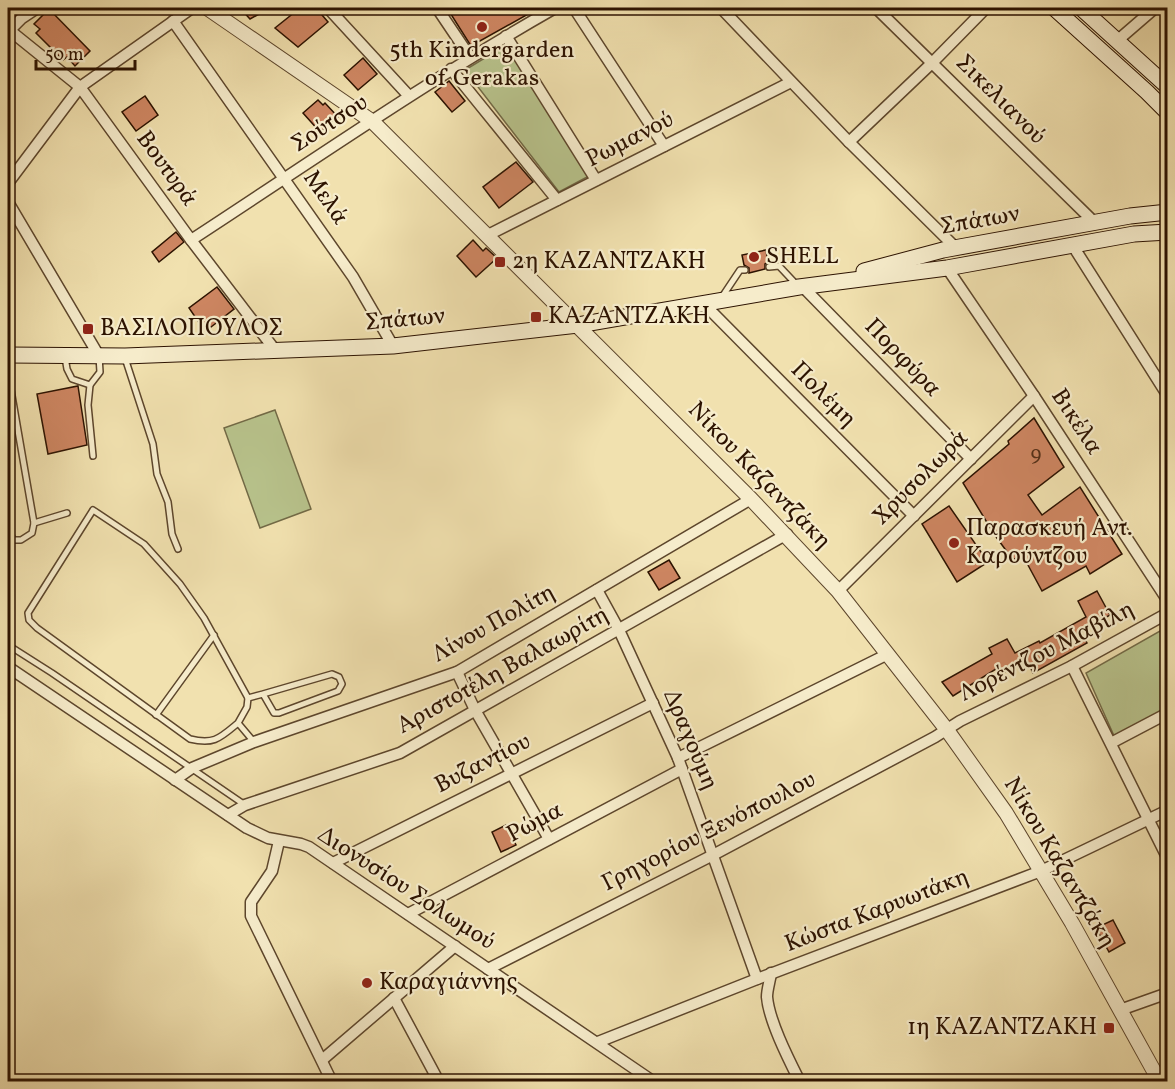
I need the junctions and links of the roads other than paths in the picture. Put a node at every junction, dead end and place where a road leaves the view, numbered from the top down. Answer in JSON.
{"nodes":[{"id":1,"x":37,"y":8,"type":"edge"},
{"id":2,"x":192,"y":8,"type":"edge"},
{"id":3,"x":207,"y":8,"type":"edge"},
{"id":4,"x":328,"y":8,"type":"edge"},
{"id":5,"x":437,"y":8,"type":"edge"},
{"id":6,"x":555,"y":8,"type":"edge"},
{"id":7,"x":574,"y":8,"type":"edge"},
{"id":8,"x":721,"y":8,"type":"edge"},
{"id":9,"x":876,"y":8,"type":"edge"},
{"id":10,"x":986,"y":8,"type":"edge"},
{"id":11,"x":1053,"y":8,"type":"edge"},
{"id":12,"x":1081,"y":8,"type":"edge"},
{"id":13,"x":1155,"y":8,"type":"edge"},
{"id":14,"x":173,"y":21,"type":"junction"},
{"id":15,"x":8,"y":30,"type":"edge"},
{"id":16,"x":506,"y":36,"type":"junction"},
{"id":17,"x":1118,"y":40,"type":"junction"},
{"id":18,"x":470,"y":57,"type":"junction"},
{"id":19,"x":932,"y":63,"type":"junction"},
{"id":20,"x":451,"y":69,"type":"junction"},
{"id":21,"x":791,"y":82,"type":"junction"},
{"id":22,"x":80,"y":87,"type":"junction"},
{"id":23,"x":1167,"y":87,"type":"edge"},
{"id":24,"x":409,"y":96,"type":"junction"},
{"id":25,"x":1167,"y":113,"type":"edge"},
{"id":26,"x":373,"y":122,"type":"junction"},
{"id":27,"x":849,"y":142,"type":"junction"},
{"id":28,"x":664,"y":146,"type":"junction"},
{"id":29,"x":285,"y":179,"type":"junction"},
{"id":30,"x":596,"y":180,"type":"junction"},
{"id":31,"x":8,"y":183,"type":"edge"},
{"id":32,"x":557,"y":200,"type":"junction"},
{"id":33,"x":8,"y":202,"type":"edge"},
{"id":34,"x":1167,"y":212,"type":"edge"},
{"id":35,"x":1094,"y":222,"type":"junction"},
{"id":36,"x":1167,"y":232,"type":"edge"},
{"id":37,"x":488,"y":235,"type":"junction"},
{"id":38,"x":191,"y":240,"type":"junction"},
{"id":39,"x":1073,"y":246,"type":"junction"},
{"id":40,"x":956,"y":248,"type":"junction"},
{"id":41,"x":769,"y":267,"type":"dead end"},
{"id":42,"x":947,"y":268,"type":"junction"},
{"id":43,"x":745,"y":270,"type":"dead end"},
{"id":44,"x":801,"y":287,"type":"junction"},
{"id":45,"x":719,"y":300,"type":"junction"},
{"id":46,"x":703,"y":303,"type":"junction"},
{"id":47,"x":578,"y":324,"type":"junction"},
{"id":48,"x":393,"y":346,"type":"junction"},
{"id":49,"x":274,"y":350,"type":"junction"},
{"id":50,"x":8,"y":354,"type":"edge"},
{"id":51,"x":64,"y":355,"type":"junction"},
{"id":52,"x":99,"y":356,"type":"junction"},
{"id":53,"x":125,"y":356,"type":"junction"},
{"id":54,"x":90,"y":385,"type":"junction"},
{"id":55,"x":1034,"y":396,"type":"junction"},
{"id":56,"x":1167,"y":396,"type":"edge"},
{"id":57,"x":93,"y":456,"type":"dead end"},
{"id":58,"x":971,"y":459,"type":"junction"},
{"id":59,"x":751,"y":499,"type":"junction"},
{"id":60,"x":67,"y":513,"type":"dead end"},
{"id":61,"x":914,"y":516,"type":"junction"},
{"id":62,"x":34,"y":523,"type":"junction"},
{"id":63,"x":8,"y":526,"type":"edge"},
{"id":64,"x":787,"y":534,"type":"junction"},
{"id":65,"x":178,"y":549,"type":"dead end"},
{"id":66,"x":597,"y":590,"type":"junction"},
{"id":67,"x":838,"y":591,"type":"junction"},
{"id":68,"x":1167,"y":601,"type":"edge"},
{"id":69,"x":1167,"y":614,"type":"edge"},
{"id":70,"x":619,"y":630,"type":"junction"},
{"id":71,"x":214,"y":635,"type":"junction"},
{"id":72,"x":8,"y":645,"type":"edge"},
{"id":73,"x":888,"y":654,"type":"junction"},
{"id":74,"x":1072,"y":666,"type":"junction"},
{"id":75,"x":8,"y":667,"type":"edge"},
{"id":76,"x":457,"y":672,"type":"junction"},
{"id":77,"x":264,"y":694,"type":"junction"},
{"id":78,"x":248,"y":698,"type":"junction"},
{"id":79,"x":653,"y":703,"type":"junction"},
{"id":80,"x":475,"y":710,"type":"junction"},
{"id":81,"x":1167,"y":713,"type":"edge"},
{"id":82,"x":156,"y":715,"type":"junction"},
{"id":83,"x":238,"y":723,"type":"junction"},
{"id":84,"x":947,"y":730,"type":"junction"},
{"id":85,"x":254,"y":742,"type":"junction"},
{"id":86,"x":1112,"y":743,"type":"junction"},
{"id":87,"x":678,"y":758,"type":"junction"},
{"id":88,"x":192,"y":768,"type":"junction"},
{"id":89,"x":682,"y":769,"type":"junction"},
{"id":90,"x":512,"y":773,"type":"junction"},
{"id":91,"x":175,"y":780,"type":"junction"},
{"id":92,"x":245,"y":805,"type":"junction"},
{"id":93,"x":1167,"y":810,"type":"edge"},
{"id":94,"x":228,"y":815,"type":"junction"},
{"id":95,"x":1149,"y":819,"type":"junction"},
{"id":96,"x":549,"y":839,"type":"junction"},
{"id":97,"x":279,"y":841,"type":"junction"},
{"id":98,"x":713,"y":855,"type":"junction"},
{"id":99,"x":1167,"y":859,"type":"edge"},
{"id":100,"x":333,"y":863,"type":"junction"},
{"id":101,"x":1041,"y":871,"type":"junction"},
{"id":102,"x":408,"y":914,"type":"junction"},
{"id":103,"x":455,"y":946,"type":"junction"},
{"id":104,"x":488,"y":969,"type":"junction"},
{"id":105,"x":771,"y":973,"type":"junction"},
{"id":106,"x":757,"y":979,"type":"junction"},
{"id":107,"x":1167,"y":993,"type":"edge"},
{"id":108,"x":394,"y":998,"type":"junction"},
{"id":109,"x":1120,"y":1010,"type":"junction"},
{"id":110,"x":597,"y":1042,"type":"junction"},
{"id":111,"x":322,"y":1060,"type":"junction"},
{"id":112,"x":332,"y":1082,"type":"edge"},
{"id":113,"x":439,"y":1082,"type":"edge"},
{"id":114,"x":654,"y":1082,"type":"edge"},
{"id":115,"x":800,"y":1082,"type":"edge"},
{"id":116,"x":1160,"y":1082,"type":"edge"}],
"edges":[{"from":1,"to":15,"type":"street"},
{"from":2,"to":14,"type":"street"},
{"from":3,"to":26,"type":"street","name":"Νίκου Καζαντζάκη"},
{"from":4,"to":24,"type":"street"},
{"from":5,"to":18,"type":"street"},
{"from":6,"to":16,"type":"street","name":"Σούτσου"},
{"from":7,"to":28,"type":"street"},
{"from":8,"to":21,"type":"street"},
{"from":9,"to":19,"type":"street","name":"Σικελιανού"},
{"from":10,"to":19,"type":"street"},
{"from":11,"to":25,"type":"main road"},
{"from":12,"to":17,"type":"main road"},
{"from":13,"to":17,"type":"street"},
{"from":14,"to":22,"type":"street"},
{"from":14,"to":29,"type":"street","name":"Μελά"},
{"from":15,"to":22,"type":"street","name":"Βουτυρά"},
{"from":16,"to":18,"type":"street","name":"Σούτσου"},
{"from":16,"to":30,"type":"street"},
{"from":17,"to":23,"type":"main road"},
{"from":18,"to":20,"type":"street","name":"Σούτσου"},
{"from":19,"to":27,"type":"street"},
{"from":19,"to":35,"type":"street","name":"Σικελιανού"},
{"from":20,"to":24,"type":"street","name":"Σούτσου"},
{"from":20,"to":32,"type":"street"},
{"from":21,"to":27,"type":"street"},
{"from":21,"to":28,"type":"street","name":"Ρωμανού"},
{"from":22,"to":31,"type":"street"},
{"from":22,"to":38,"type":"street","name":"Βουτυρά"},
{"from":24,"to":26,"type":"street","name":"Σούτσου"},
{"from":26,"to":29,"type":"street","name":"Σούτσου"},
{"from":26,"to":37,"type":"street","name":"Νίκου Καζαντζάκη"},
{"from":27,"to":40,"type":"street"},
{"from":28,"to":30,"type":"street","name":"Ρωμανού"},
{"from":29,"to":38,"type":"street","name":"Σούτσου"},
{"from":29,"to":48,"type":"street","name":"Μελά"},
{"from":30,"to":32,"type":"street","name":"Ρωμανού"},
{"from":32,"to":37,"type":"street","name":"Ρωμανού"},
{"from":33,"to":52,"type":"street"},
{"from":34,"to":35,"type":"main road","name":"Σπάτων"},
{"from":35,"to":40,"type":"main road","name":"Σπάτων"},
{"from":36,"to":39,"type":"main road","name":"Σπάτων"},
{"from":37,"to":47,"type":"street","name":"Νίκου Καζαντζάκη"},
{"from":38,"to":49,"type":"street","name":"Βουτυρά"},
{"from":39,"to":42,"type":"main road","name":"Σπάτων"},
{"from":39,"to":56,"type":"street"},
{"from":40,"to":44,"type":"main road","name":"Σπάτων"},
{"from":41,"to":44,"type":"lane"},
{"from":42,"to":44,"type":"main road","name":"Σπάτων"},
{"from":42,"to":55,"type":"street","name":"Βικέλα"},
{"from":43,"to":45,"type":"lane"},
{"from":44,"to":45,"type":"main road","name":"Σπάτων"},
{"from":44,"to":58,"type":"street","name":"Πορφύρα"},
{"from":45,"to":46,"type":"main road","name":"Σπάτων"},
{"from":46,"to":47,"type":"main road","name":"Σπάτων"},
{"from":46,"to":61,"type":"street","name":"Πολέμη"},
{"from":47,"to":48,"type":"main road","name":"Σπάτων"},
{"from":47,"to":59,"type":"street","name":"Νίκου Καζαντζάκη"},
{"from":48,"to":49,"type":"main road","name":"Σπάτων"},
{"from":49,"to":53,"type":"main road","name":"Σπάτων"},
{"from":50,"to":51,"type":"main road","name":"Σπάτων"},
{"from":50,"to":62,"type":"lane"},
{"from":51,"to":52,"type":"main road","name":"Σπάτων"},
{"from":51,"to":54,"type":"lane"},
{"from":52,"to":53,"type":"main road","name":"Σπάτων"},
{"from":52,"to":54,"type":"lane"},
{"from":53,"to":65,"type":"lane"},
{"from":54,"to":57,"type":"lane"},
{"from":55,"to":58,"type":"street","name":"Χρυσολωρά"},
{"from":55,"to":68,"type":"street","name":"Βικέλα"},
{"from":58,"to":61,"type":"street","name":"Χρυσολωρά"},
{"from":59,"to":64,"type":"street","name":"Νίκου Καζαντζάκη"},
{"from":59,"to":66,"type":"street","name":"Λίνου Πολίτη"},
{"from":60,"to":62,"type":"lane"},
{"from":61,"to":67,"type":"street","name":"Χρυσολωρά"},
{"from":62,"to":63,"type":"lane"},
{"from":64,"to":67,"type":"street","name":"Νίκου Καζαντζάκη"},
{"from":64,"to":70,"type":"street","name":"Αριστοτέλη Βαλαωρίτη"},
{"from":66,"to":70,"type":"street","name":"Δραγούμη"},
{"from":66,"to":76,"type":"street","name":"Λίνου Πολίτη"},
{"from":67,"to":73,"type":"street","name":"Νίκου Καζαντζάκη"},
{"from":69,"to":74,"type":"street","name":"Λορέντζου Μαβίλη"},
{"from":70,"to":79,"type":"street","name":"Δραγούμη"},
{"from":70,"to":80,"type":"street","name":"Αριστοτέλη Βαλαωρίτη"},
{"from":71,"to":78,"type":"lane"},
{"from":71,"to":82,"type":"lane"},
{"from":71,"to":82,"type":"lane"},
{"from":72,"to":88,"type":"lane"},
{"from":73,"to":84,"type":"street","name":"Νίκου Καζαντζάκη"},
{"from":73,"to":87,"type":"street"},
{"from":74,"to":84,"type":"street","name":"Λορέντζου Μαβίλη"},
{"from":74,"to":86,"type":"street"},
{"from":75,"to":91,"type":"street","name":"Διονυσίου Σολωμού"},
{"from":76,"to":80,"type":"street"},
{"from":76,"to":85,"type":"street","name":"Λίνου Πολίτη"},
{"from":77,"to":77,"type":"lane"},
{"from":77,"to":78,"type":"lane"},
{"from":78,"to":83,"type":"lane"},
{"from":79,"to":87,"type":"street","name":"Δραγούμη"},
{"from":79,"to":90,"type":"street","name":"Βυζαντίου"},
{"from":80,"to":90,"type":"street"},
{"from":80,"to":92,"type":"street","name":"Αριστοτέλη Βαλαωρίτη"},
{"from":81,"to":86,"type":"street"},
{"from":82,"to":83,"type":"lane"},
{"from":83,"to":85,"type":"lane"},
{"from":84,"to":98,"type":"street","name":"Γρηγορίου Ξενόπουλου"},
{"from":84,"to":101,"type":"street","name":"Νίκου Καζαντζάκη"},
{"from":85,"to":88,"type":"street","name":"Λίνου Πολίτη"},
{"from":86,"to":95,"type":"street"},
{"from":87,"to":89,"type":"street","name":"Δραγούμη"},
{"from":88,"to":91,"type":"street","name":"Λίνου Πολίτη"},
{"from":88,"to":92,"type":"lane"},
{"from":89,"to":96,"type":"street","name":"Ρώμα"},
{"from":89,"to":98,"type":"street","name":"Δραγούμη"},
{"from":90,"to":96,"type":"street"},
{"from":90,"to":100,"type":"street","name":"Βυζαντίου"},
{"from":91,"to":94,"type":"street","name":"Διονυσίου Σολωμού"},
{"from":92,"to":94,"type":"street","name":"Αριστοτέλη Βαλαωρίτη"},
{"from":93,"to":95,"type":"street","name":"Κώστα Καρυωτάκη"},
{"from":94,"to":97,"type":"street","name":"Διονυσίου Σολωμού"},
{"from":95,"to":99,"type":"street"},
{"from":95,"to":101,"type":"street","name":"Κώστα Καρυωτάκη"},
{"from":96,"to":102,"type":"street","name":"Ρώμα"},
{"from":97,"to":100,"type":"street","name":"Διονυσίου Σολωμού"},
{"from":97,"to":111,"type":"street"},
{"from":98,"to":104,"type":"street","name":"Γρηγορίου Ξενόπουλου"},
{"from":98,"to":106,"type":"street","name":"Δραγούμη"},
{"from":100,"to":102,"type":"street","name":"Διονυσίου Σολωμού"},
{"from":101,"to":105,"type":"street","name":"Κώστα Καρυωτάκη"},
{"from":101,"to":109,"type":"street","name":"Νίκου Καζαντζάκη"},
{"from":102,"to":103,"type":"street","name":"Διονυσίου Σολωμού"},
{"from":103,"to":104,"type":"street","name":"Διονυσίου Σολωμού"},
{"from":103,"to":108,"type":"street"},
{"from":104,"to":110,"type":"street","name":"Διονυσίου Σολωμού"},
{"from":105,"to":106,"type":"street","name":"Κώστα Καρυωτάκη"},
{"from":105,"to":115,"type":"street"},
{"from":106,"to":110,"type":"street","name":"Κώστα Καρυωτάκη"},
{"from":107,"to":109,"type":"street"},
{"from":108,"to":111,"type":"street"},
{"from":108,"to":113,"type":"street"},
{"from":109,"to":116,"type":"street","name":"Νίκου Καζαντζάκη"},
{"from":110,"to":114,"type":"street","name":"Διονυσίου Σολωμού"},
{"from":111,"to":112,"type":"street"}]}
